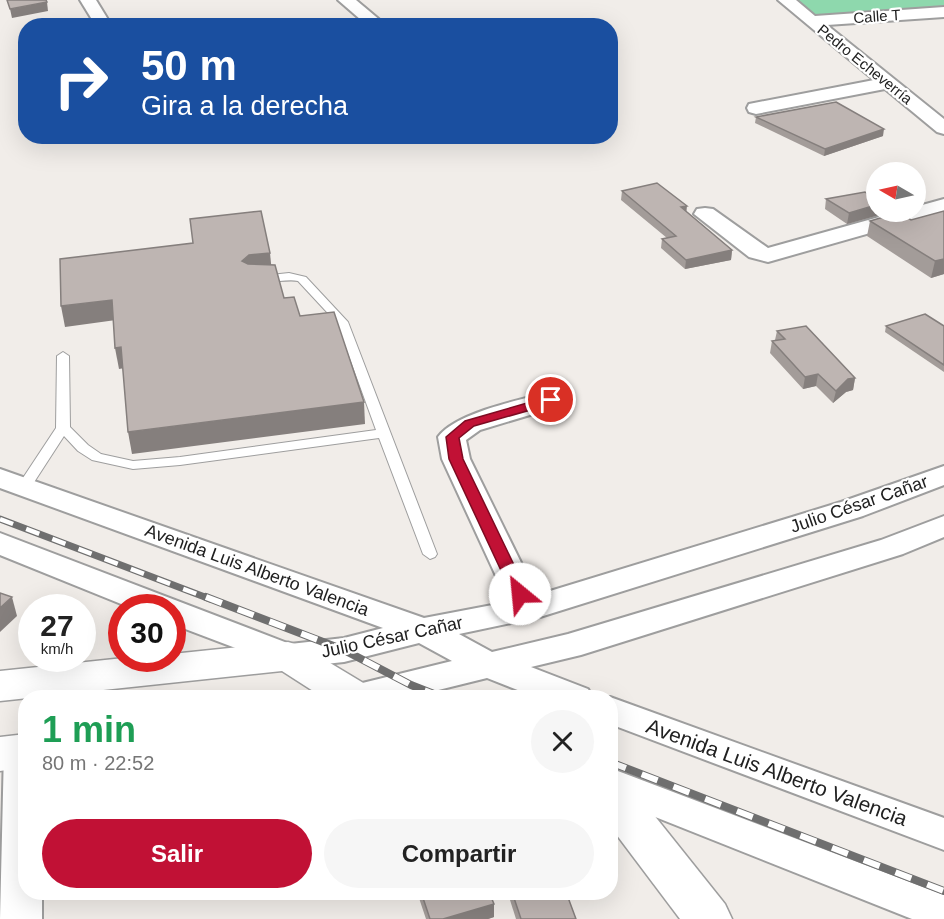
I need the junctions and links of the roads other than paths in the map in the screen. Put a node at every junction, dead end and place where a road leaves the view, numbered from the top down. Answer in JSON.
{"nodes":[{"id":1,"x":88,"y":0,"type":"edge"},
{"id":2,"x":346,"y":0,"type":"edge"},
{"id":3,"x":786,"y":0,"type":"edge"},
{"id":4,"x":944,"y":12,"type":"edge"},
{"id":5,"x":99,"y":18,"type":"edge"},
{"id":6,"x":369,"y":18,"type":"edge"},
{"id":7,"x":811,"y":21,"type":"junction"},
{"id":8,"x":888,"y":83,"type":"junction"},
{"id":9,"x":756,"y":108,"type":"dead end"},
{"id":10,"x":944,"y":128,"type":"edge"},
{"id":11,"x":944,"y":206,"type":"edge"},
{"id":12,"x":705,"y":214,"type":"dead end"},
{"id":13,"x":252,"y":280,"type":"edge"},
{"id":14,"x":63,"y":357,"type":"dead end"},
{"id":15,"x":551,"y":400,"type":"dead end"},
{"id":16,"x":63,"y":428,"type":"junction"},
{"id":17,"x":384,"y":433,"type":"junction"},
{"id":18,"x":944,"y":475,"type":"edge"},
{"id":19,"x":12,"y":482,"type":"edge"},
{"id":20,"x":944,"y":526,"type":"edge"},
{"id":21,"x":0,"y":543,"type":"edge"},
{"id":22,"x":430,"y":554,"type":"dead end"},
{"id":23,"x":129,"y":594,"type":"edge"},
{"id":24,"x":528,"y":609,"type":"junction"},
{"id":25,"x":186,"y":616,"type":"edge"},
{"id":26,"x":423,"y":630,"type":"junction"},
{"id":27,"x":288,"y":656,"type":"junction"},
{"id":28,"x":488,"y":665,"type":"junction"},
{"id":29,"x":0,"y":686,"type":"edge"},
{"id":30,"x":343,"y":690,"type":"edge"},
{"id":31,"x":383,"y":690,"type":"edge"},
{"id":32,"x":555,"y":690,"type":"edge"},
{"id":33,"x":618,"y":713,"type":"edge"},
{"id":34,"x":16,"y":752,"type":"edge"},
{"id":35,"x":618,"y":786,"type":"edge"},
{"id":36,"x":618,"y":802,"type":"edge"},
{"id":37,"x":18,"y":819,"type":"edge"},
{"id":38,"x":944,"y":834,"type":"edge"},
{"id":39,"x":20,"y":900,"type":"edge"},
{"id":40,"x":944,"y":913,"type":"edge"},
{"id":41,"x":21,"y":919,"type":"edge"},
{"id":42,"x":708,"y":919,"type":"edge"}],
"edges":[{"from":1,"to":5,"type":"street"},
{"from":2,"to":6,"type":"street"},
{"from":3,"to":7,"type":"street","name":"Pedro Echeverría"},
{"from":4,"to":7,"type":"street","name":"Calle T"},
{"from":7,"to":8,"type":"street","name":"Pedro Echeverría"},
{"from":8,"to":9,"type":"street"},
{"from":8,"to":10,"type":"street","name":"Pedro Echeverría"},
{"from":11,"to":12,"type":"street"},
{"from":13,"to":17,"type":"lane"},
{"from":14,"to":16,"type":"lane"},
{"from":15,"to":24,"type":"street"},
{"from":16,"to":17,"type":"lane"},
{"from":16,"to":19,"type":"lane"},
{"from":17,"to":22,"type":"lane"},
{"from":18,"to":24,"type":"street","name":"Julio César Cañar"},
{"from":19,"to":26,"type":"street","name":"Avenida Luis Alberto Valencia"},
{"from":20,"to":28,"type":"street"},
{"from":21,"to":23,"type":"street"},
{"from":24,"to":26,"type":"street","name":"Julio César Cañar"},
{"from":25,"to":27,"type":"street"},
{"from":26,"to":27,"type":"street","name":"Julio César Cañar"},
{"from":26,"to":28,"type":"street","name":"Avenida Luis Alberto Valencia"},
{"from":27,"to":29,"type":"street","name":"Julio César Cañar"},
{"from":27,"to":30,"type":"street"},
{"from":28,"to":31,"type":"street"},
{"from":28,"to":32,"type":"street","name":"Avenida Luis Alberto Valencia"},
{"from":33,"to":38,"type":"street","name":"Avenida Luis Alberto Valencia"},
{"from":34,"to":37,"type":"street"},
{"from":35,"to":40,"type":"street"},
{"from":36,"to":42,"type":"street"},
{"from":39,"to":41,"type":"street"}]}
